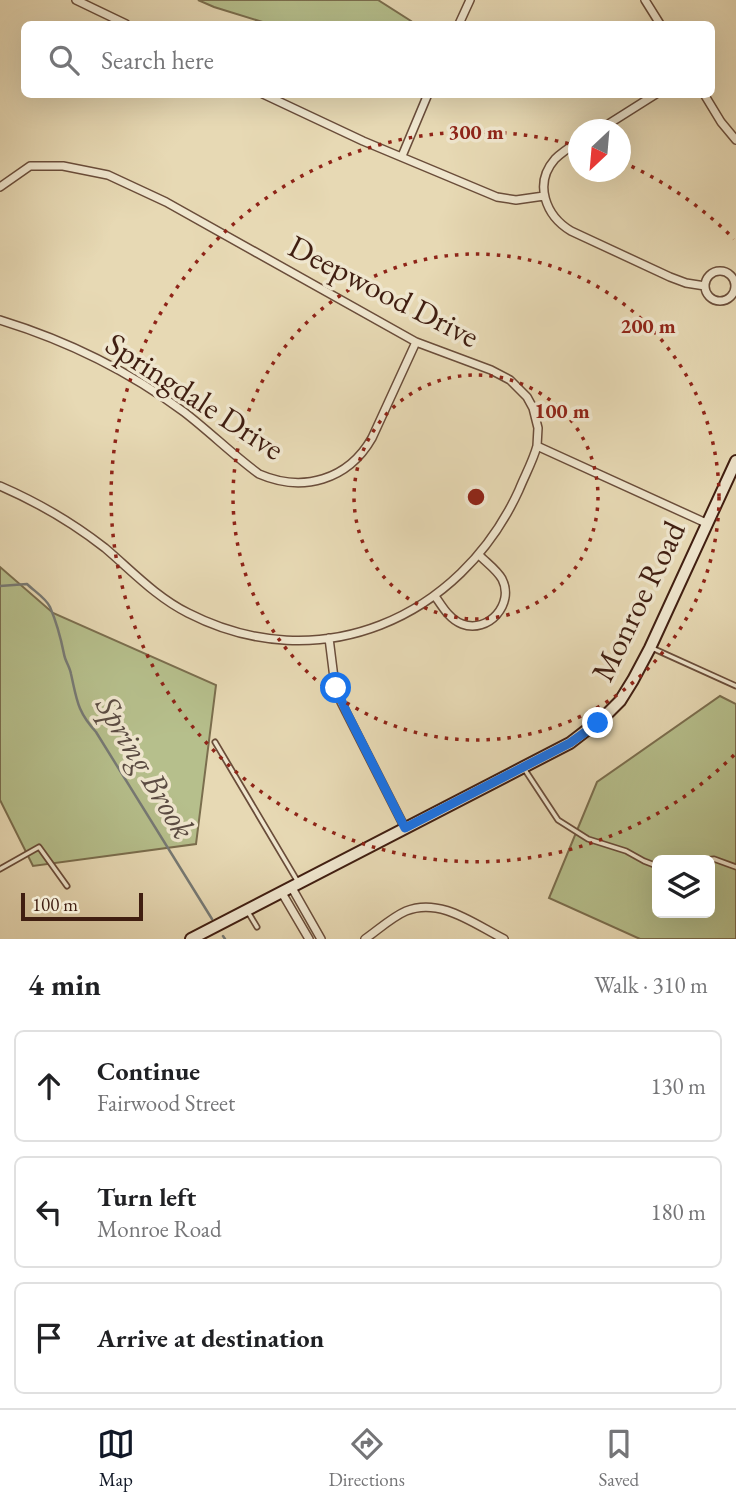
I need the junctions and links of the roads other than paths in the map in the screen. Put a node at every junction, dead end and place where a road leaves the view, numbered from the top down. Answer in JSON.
{"nodes":[{"id":1,"x":76,"y":0,"type":"edge"},
{"id":2,"x":470,"y":0,"type":"edge"},
{"id":3,"x":645,"y":0,"type":"edge"},
{"id":4,"x":120,"y":21,"type":"edge"},
{"id":5,"x":460,"y":21,"type":"edge"},
{"id":6,"x":658,"y":21,"type":"edge"},
{"id":7,"x":272,"y":98,"type":"edge"},
{"id":8,"x":426,"y":98,"type":"edge"},
{"id":9,"x":650,"y":98,"type":"edge"},
{"id":10,"x":706,"y":98,"type":"edge"},
{"id":11,"x":616,"y":119,"type":"edge"},
{"id":12,"x":736,"y":140,"type":"edge"},
{"id":13,"x":568,"y":149,"type":"edge"},
{"id":14,"x":402,"y":156,"type":"junction"},
{"id":15,"x":0,"y":187,"type":"edge"},
{"id":16,"x":544,"y":196,"type":"junction"},
{"id":17,"x":705,"y":286,"type":"junction"},
{"id":18,"x":0,"y":320,"type":"edge"},
{"id":19,"x":416,"y":342,"type":"junction"},
{"id":20,"x":537,"y":446,"type":"junction"},
{"id":21,"x":736,"y":461,"type":"edge"},
{"id":22,"x":0,"y":486,"type":"edge"},
{"id":23,"x":706,"y":523,"type":"junction"},
{"id":24,"x":479,"y":555,"type":"junction"},
{"id":25,"x":435,"y":596,"type":"junction"},
{"id":26,"x":329,"y":638,"type":"junction"},
{"id":27,"x":650,"y":648,"type":"junction"},
{"id":28,"x":736,"y":686,"type":"edge"},
{"id":29,"x":215,"y":743,"type":"dead end"},
{"id":30,"x":523,"y":768,"type":"junction"},
{"id":31,"x":405,"y":828,"type":"junction"},
{"id":32,"x":715,"y":859,"type":"edge"},
{"id":33,"x":652,"y":864,"type":"edge"},
{"id":34,"x":736,"y":866,"type":"edge"},
{"id":35,"x":0,"y":869,"type":"edge"},
{"id":36,"x":67,"y":886,"type":"dead end"},
{"id":37,"x":291,"y":888,"type":"junction"},
{"id":38,"x":247,"y":911,"type":"junction"},
{"id":39,"x":257,"y":927,"type":"dead end"},
{"id":40,"x":191,"y":939,"type":"edge"},
{"id":41,"x":309,"y":939,"type":"edge"},
{"id":42,"x":321,"y":939,"type":"edge"},
{"id":43,"x":365,"y":939,"type":"edge"},
{"id":44,"x":503,"y":939,"type":"edge"}],
"edges":[{"from":1,"to":4,"type":"street"},
{"from":2,"to":5,"type":"street"},
{"from":3,"to":6,"type":"street"},
{"from":7,"to":14,"type":"street"},
{"from":8,"to":14,"type":"street"},
{"from":9,"to":11,"type":"street"},
{"from":10,"to":12,"type":"street"},
{"from":13,"to":16,"type":"street"},
{"from":14,"to":16,"type":"street"},
{"from":15,"to":19,"type":"street","name":"Deepwood Drive"},
{"from":16,"to":17,"type":"street"},
{"from":17,"to":17,"type":"street"},
{"from":18,"to":19,"type":"street","name":"Springdale Drive"},
{"from":19,"to":20,"type":"street","name":"Deepwood Drive"},
{"from":20,"to":23,"type":"street"},
{"from":20,"to":24,"type":"street"},
{"from":21,"to":23,"type":"street","name":"Monroe Road"},
{"from":22,"to":26,"type":"street"},
{"from":23,"to":27,"type":"street","name":"Monroe Road"},
{"from":24,"to":25,"type":"street"},
{"from":24,"to":25,"type":"street"},
{"from":25,"to":26,"type":"street"},
{"from":26,"to":31,"type":"street"},
{"from":27,"to":28,"type":"lane"},
{"from":27,"to":30,"type":"street","name":"Monroe Road"},
{"from":29,"to":37,"type":"lane"},
{"from":30,"to":31,"type":"street","name":"Monroe Road"},
{"from":30,"to":33,"type":"lane"},
{"from":31,"to":37,"type":"street","name":"Monroe Road"},
{"from":32,"to":34,"type":"lane"},
{"from":35,"to":36,"type":"lane"},
{"from":37,"to":38,"type":"street","name":"Monroe Road"},
{"from":37,"to":41,"type":"street"},
{"from":37,"to":42,"type":"street"},
{"from":38,"to":39,"type":"lane"},
{"from":38,"to":40,"type":"street","name":"Monroe Road"},
{"from":43,"to":44,"type":"street"}]}
